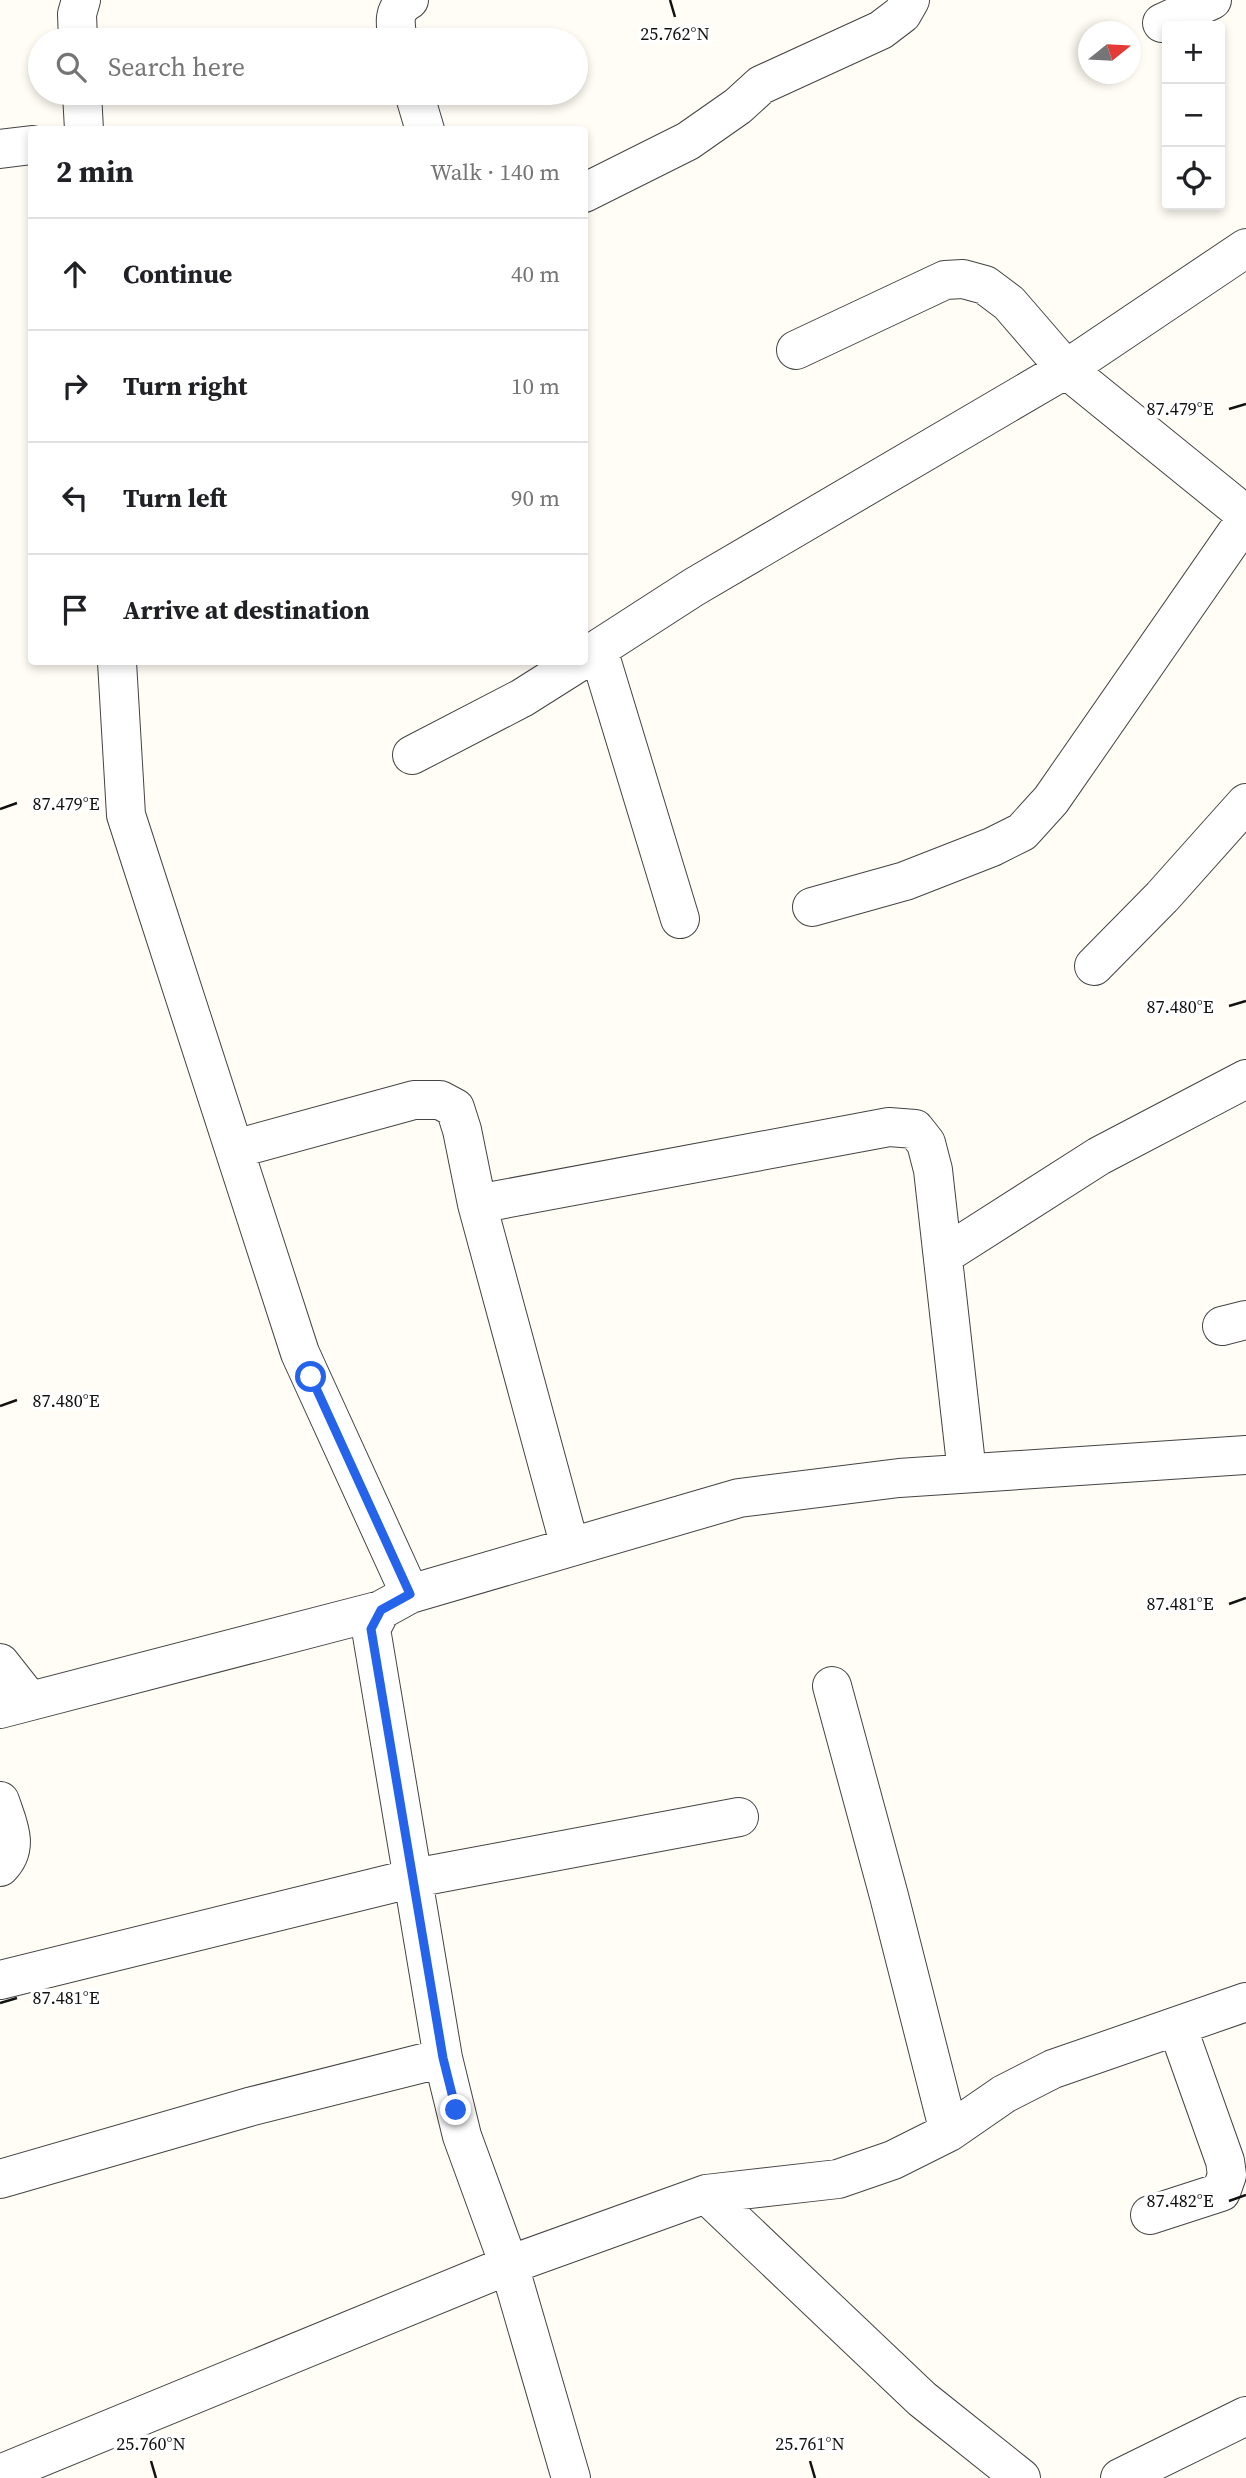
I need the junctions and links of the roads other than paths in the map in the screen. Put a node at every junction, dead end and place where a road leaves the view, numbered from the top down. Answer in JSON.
{"nodes":[{"id":1,"x":80,"y":0,"type":"edge"},
{"id":2,"x":409,"y":0,"type":"edge"},
{"id":3,"x":910,"y":0,"type":"edge"},
{"id":4,"x":1212,"y":0,"type":"edge"},
{"id":5,"x":1166,"y":21,"type":"edge"},
{"id":6,"x":78,"y":28,"type":"edge"},
{"id":7,"x":396,"y":28,"type":"edge"},
{"id":8,"x":83,"y":105,"type":"edge"},
{"id":9,"x":418,"y":105,"type":"edge"},
{"id":10,"x":84,"y":126,"type":"edge"},
{"id":11,"x":424,"y":126,"type":"edge"},
{"id":12,"x":28,"y":146,"type":"edge"},
{"id":13,"x":0,"y":149,"type":"edge"},
{"id":14,"x":588,"y":191,"type":"edge"},
{"id":15,"x":1246,"y":248,"type":"edge"},
{"id":16,"x":796,"y":350,"type":"dead end"},
{"id":17,"x":1066,"y":369,"type":"junction"},
{"id":18,"x":1246,"y":517,"type":"edge"},
{"id":19,"x":588,"y":655,"type":"edge"},
{"id":20,"x":588,"y":659,"type":"edge"},
{"id":21,"x":117,"y":665,"type":"edge"},
{"id":22,"x":573,"y":665,"type":"edge"},
{"id":23,"x":412,"y":755,"type":"dead end"},
{"id":24,"x":1246,"y":803,"type":"edge"},
{"id":25,"x":812,"y":907,"type":"dead end"},
{"id":26,"x":680,"y":919,"type":"dead end"},
{"id":27,"x":1094,"y":966,"type":"dead end"},
{"id":28,"x":1246,"y":1079,"type":"edge"},
{"id":29,"x":235,"y":1149,"type":"junction"},
{"id":30,"x":477,"y":1204,"type":"junction"},
{"id":31,"x":944,"y":1255,"type":"junction"},
{"id":32,"x":1246,"y":1455,"type":"edge"},
{"id":33,"x":967,"y":1473,"type":"junction"},
{"id":34,"x":570,"y":1547,"type":"junction"},
{"id":35,"x":396,"y":1602,"type":"junction"},
{"id":36,"x":0,"y":1663,"type":"edge"},
{"id":37,"x":832,"y":1686,"type":"dead end"},
{"id":38,"x":15,"y":1705,"type":"edge"},
{"id":39,"x":0,"y":1801,"type":"edge"},
{"id":40,"x":738,"y":1817,"type":"dead end"},
{"id":41,"x":0,"y":1867,"type":"edge"},
{"id":42,"x":414,"y":1878,"type":"junction"},
{"id":43,"x":0,"y":1980,"type":"edge"},
{"id":44,"x":1246,"y":2002,"type":"edge"},
{"id":45,"x":1177,"y":2026,"type":"junction"},
{"id":46,"x":443,"y":2058,"type":"junction"},
{"id":47,"x":949,"y":2132,"type":"junction"},
{"id":48,"x":0,"y":2179,"type":"edge"},
{"id":49,"x":706,"y":2194,"type":"junction"},
{"id":50,"x":1150,"y":2215,"type":"dead end"},
{"id":51,"x":509,"y":2265,"type":"junction"},
{"id":52,"x":1246,"y":2416,"type":"edge"},
{"id":53,"x":0,"y":2474,"type":"edge"},
{"id":54,"x":572,"y":2478,"type":"edge"},
{"id":55,"x":1021,"y":2478,"type":"edge"},
{"id":56,"x":1121,"y":2478,"type":"edge"}],
"edges":[{"from":1,"to":6,"type":"street"},
{"from":2,"to":7,"type":"street"},
{"from":3,"to":14,"type":"street"},
{"from":4,"to":5,"type":"street"},
{"from":8,"to":10,"type":"street"},
{"from":9,"to":11,"type":"street"},
{"from":12,"to":13,"type":"street"},
{"from":15,"to":17,"type":"street"},
{"from":16,"to":17,"type":"street"},
{"from":17,"to":18,"type":"street"},
{"from":17,"to":19,"type":"street"},
{"from":18,"to":25,"type":"street"},
{"from":20,"to":26,"type":"street"},
{"from":21,"to":29,"type":"street"},
{"from":22,"to":23,"type":"street"},
{"from":24,"to":27,"type":"street"},
{"from":28,"to":31,"type":"street"},
{"from":29,"to":30,"type":"street"},
{"from":29,"to":35,"type":"street"},
{"from":30,"to":31,"type":"street"},
{"from":30,"to":34,"type":"street"},
{"from":31,"to":33,"type":"street"},
{"from":32,"to":33,"type":"street"},
{"from":33,"to":34,"type":"street"},
{"from":34,"to":35,"type":"street"},
{"from":35,"to":38,"type":"street"},
{"from":35,"to":42,"type":"street"},
{"from":36,"to":38,"type":"street"},
{"from":37,"to":47,"type":"street"},
{"from":39,"to":41,"type":"street"},
{"from":40,"to":42,"type":"street"},
{"from":42,"to":43,"type":"street"},
{"from":42,"to":46,"type":"street"},
{"from":44,"to":45,"type":"street"},
{"from":45,"to":47,"type":"street"},
{"from":45,"to":50,"type":"street"},
{"from":46,"to":48,"type":"street"},
{"from":46,"to":51,"type":"street"},
{"from":47,"to":49,"type":"street"},
{"from":49,"to":51,"type":"street"},
{"from":49,"to":55,"type":"street"},
{"from":51,"to":53,"type":"street"},
{"from":51,"to":54,"type":"street"},
{"from":52,"to":56,"type":"street"}]}
